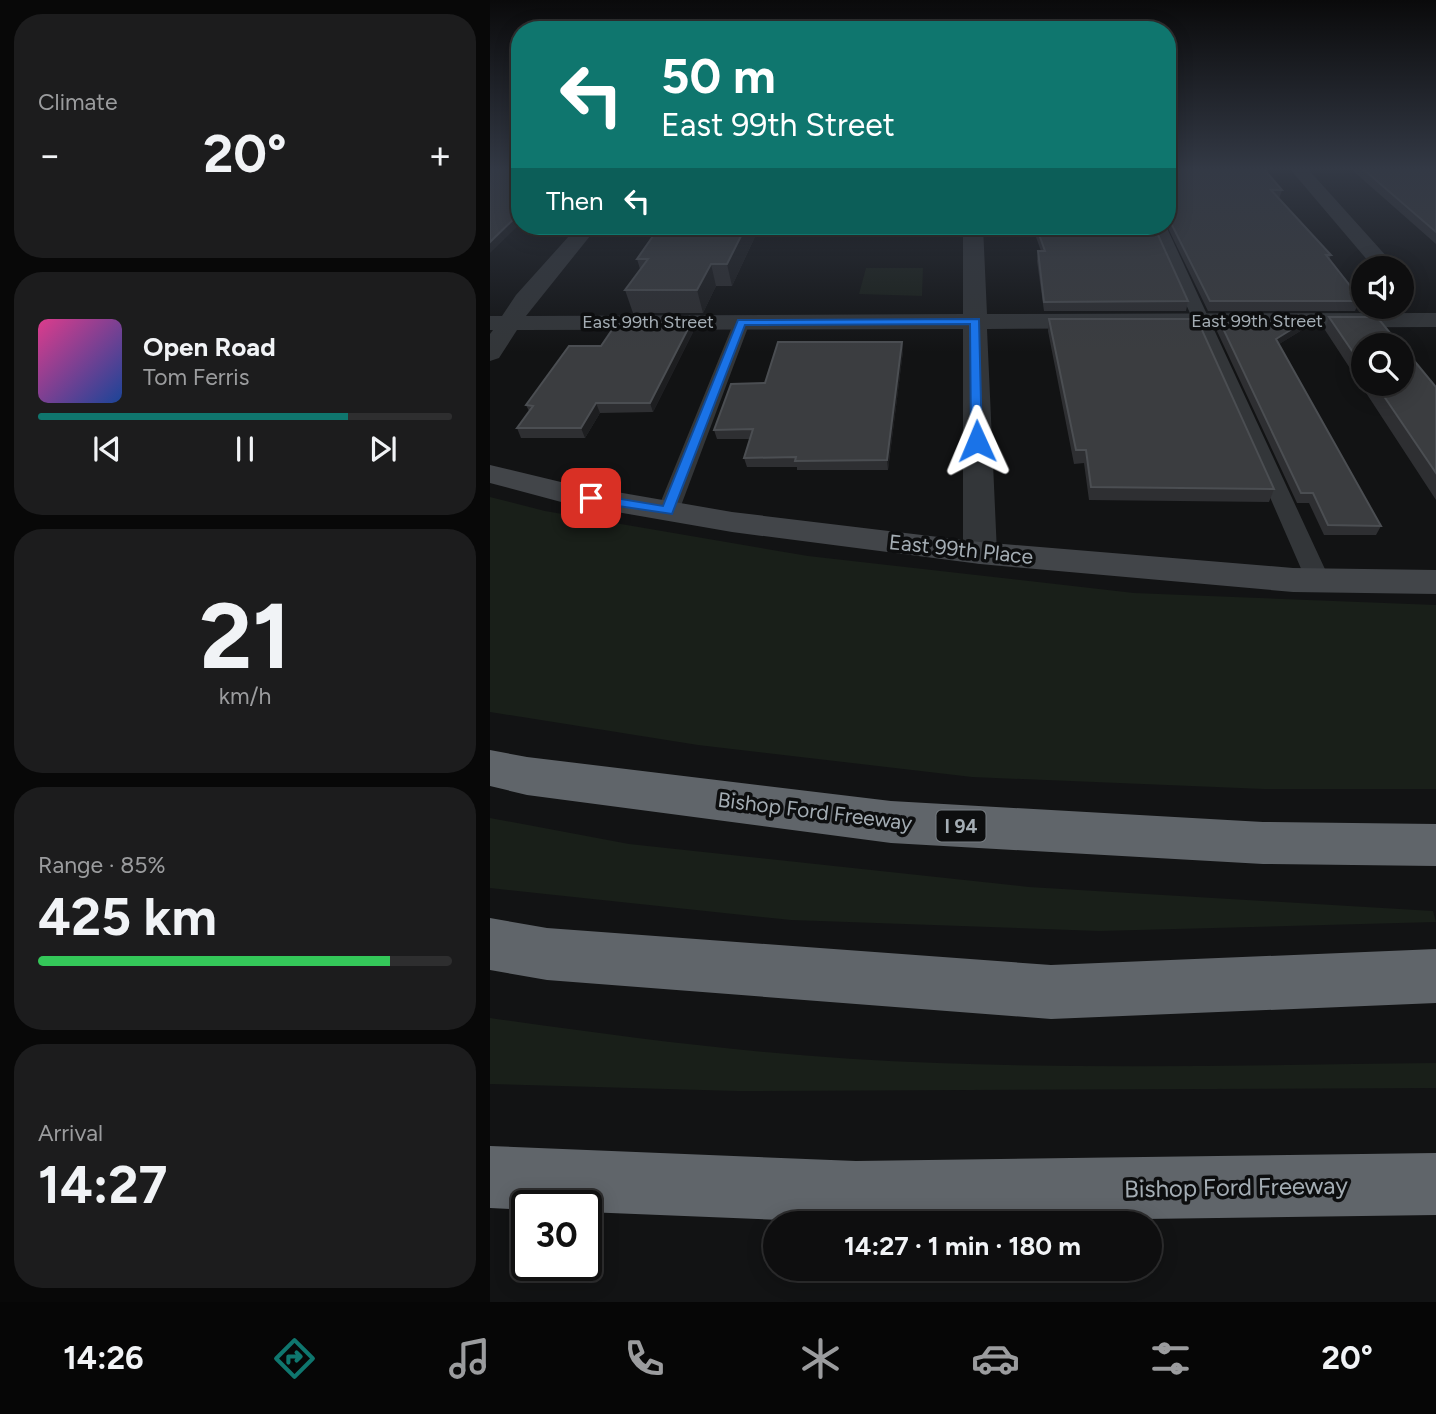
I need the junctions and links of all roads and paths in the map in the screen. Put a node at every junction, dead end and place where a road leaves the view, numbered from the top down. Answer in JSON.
{"nodes":[{"id":1,"x":1352,"y":230,"type":"edge"},
{"id":2,"x":580,"y":235,"type":"edge"},
{"id":3,"x":973,"y":235,"type":"edge"},
{"id":4,"x":1163,"y":235,"type":"edge"},
{"id":5,"x":1375,"y":256,"type":"edge"},
{"id":6,"x":1414,"y":299,"type":"edge"},
{"id":7,"x":975,"y":321,"type":"junction"},
{"id":8,"x":1201,"y":321,"type":"junction"},
{"id":9,"x":500,"y":322,"type":"edge"},
{"id":10,"x":742,"y":322,"type":"junction"},
{"id":11,"x":1435,"y":322,"type":"edge"},
{"id":12,"x":490,"y":353,"type":"edge"},
{"id":13,"x":490,"y":474,"type":"edge"},
{"id":14,"x":667,"y":511,"type":"junction"},
{"id":15,"x":980,"y":553,"type":"junction"},
{"id":16,"x":1318,"y":580,"type":"junction"},
{"id":17,"x":1436,"y":582,"type":"edge"},
{"id":18,"x":490,"y":768,"type":"edge"},
{"id":19,"x":1436,"y":845,"type":"edge"},
{"id":20,"x":490,"y":944,"type":"edge"},
{"id":21,"x":1436,"y":976,"type":"edge"},
{"id":22,"x":490,"y":1177,"type":"edge"},
{"id":23,"x":1436,"y":1184,"type":"edge"}],
"edges":[{"from":1,"to":5,"type":"street"},
{"from":2,"to":9,"type":"street"},
{"from":3,"to":7,"type":"street"},
{"from":4,"to":8,"type":"lane"},
{"from":6,"to":11,"type":"street"},
{"from":7,"to":8,"type":"street","name":"East 99th Street"},
{"from":7,"to":10,"type":"street","name":"East 99th Street"},
{"from":7,"to":15,"type":"street"},
{"from":8,"to":11,"type":"street","name":"East 99th Street"},
{"from":8,"to":16,"type":"lane"},
{"from":9,"to":10,"type":"street","name":"East 99th Street"},
{"from":9,"to":12,"type":"street"},
{"from":10,"to":14,"type":"lane"},
{"from":13,"to":14,"type":"street","name":"East 99th Place"},
{"from":14,"to":15,"type":"street","name":"East 99th Place"},
{"from":15,"to":16,"type":"street","name":"East 99th Place"},
{"from":16,"to":17,"type":"street","name":"East 99th Place"},
{"from":18,"to":19,"type":"highway","name":"Bishop Ford Freeway","number":"I 94"},
{"from":20,"to":21,"type":"highway"},
{"from":22,"to":23,"type":"highway","name":"Bishop Ford Freeway"}]}
